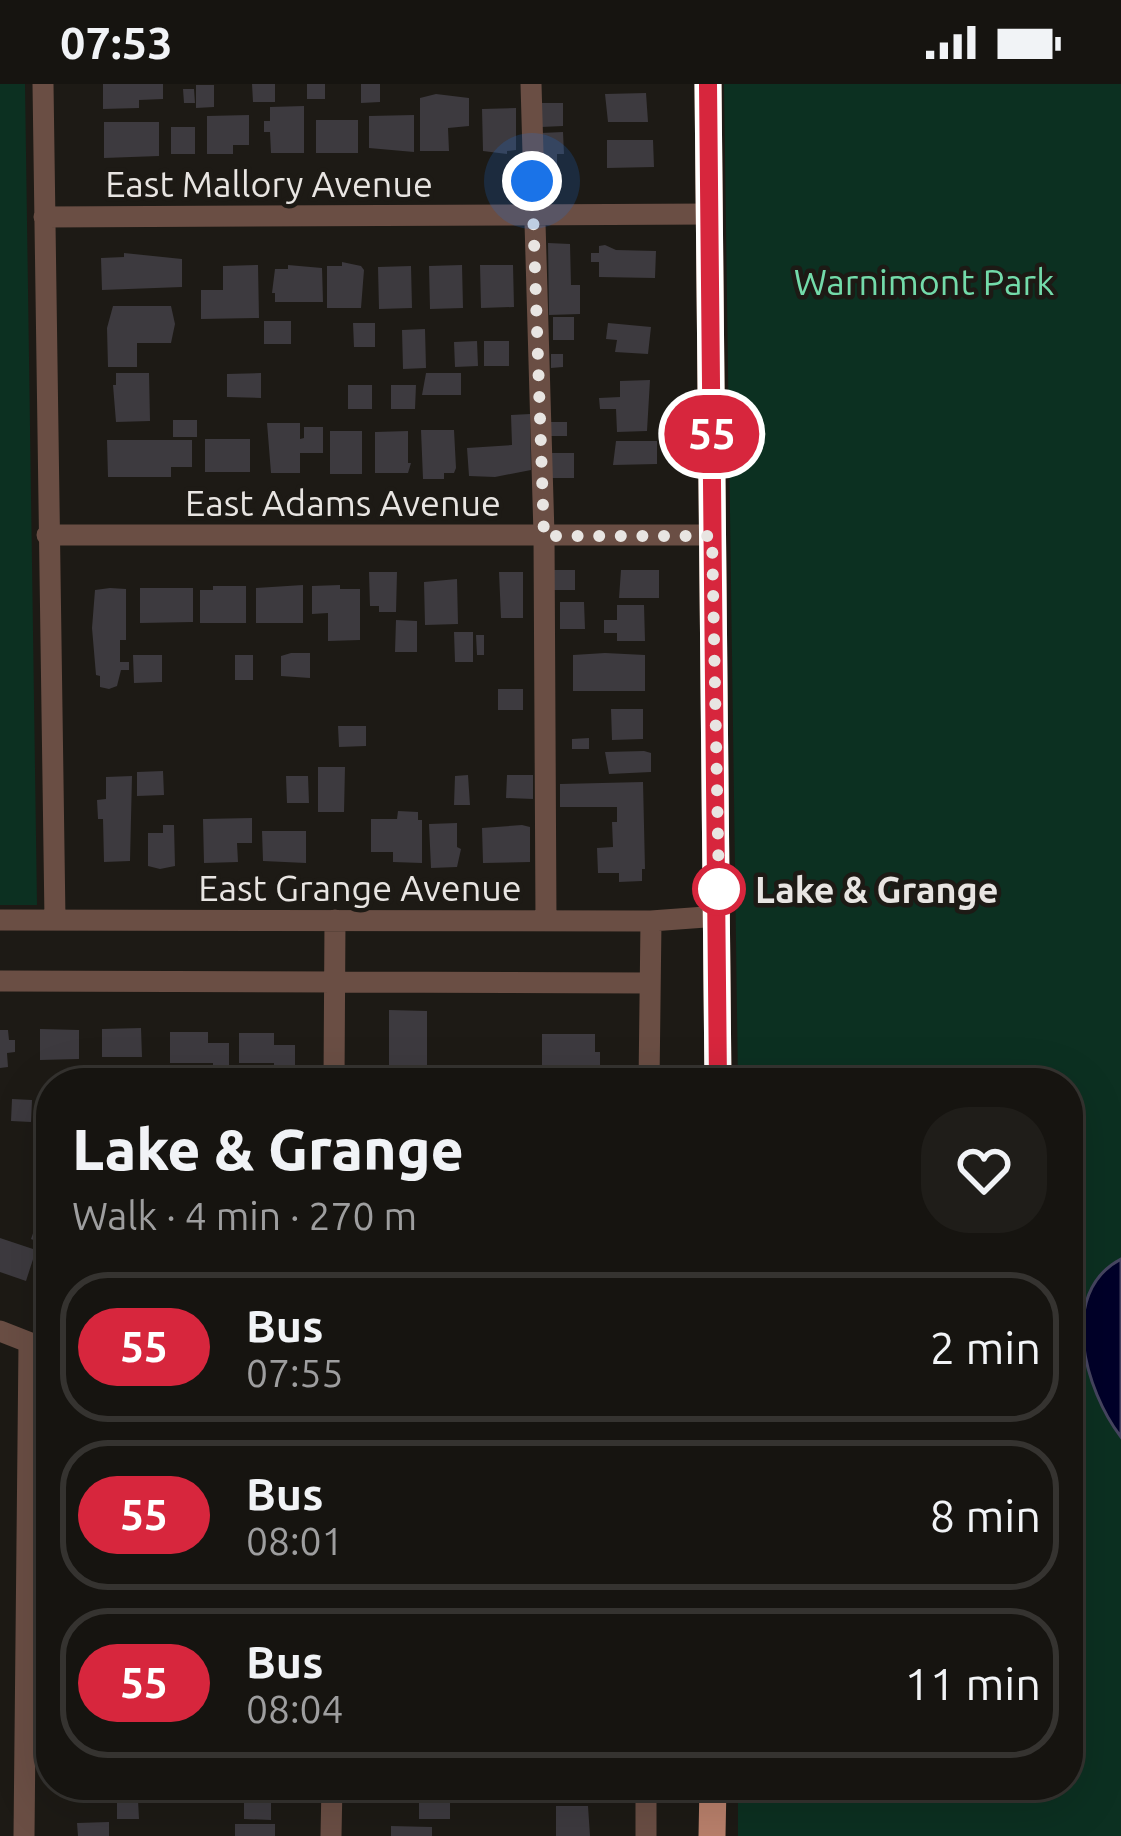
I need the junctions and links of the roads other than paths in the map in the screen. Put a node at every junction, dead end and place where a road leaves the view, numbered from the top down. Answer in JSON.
{"nodes":[{"id":1,"x":43,"y":84,"type":"edge"},
{"id":2,"x":531,"y":84,"type":"edge"},
{"id":3,"x":708,"y":84,"type":"edge"},
{"id":4,"x":711,"y":214,"type":"junction"},
{"id":5,"x":533,"y":215,"type":"junction"},
{"id":6,"x":44,"y":217,"type":"junction"},
{"id":7,"x":47,"y":536,"type":"junction"},
{"id":8,"x":544,"y":536,"type":"junction"},
{"id":9,"x":712,"y":536,"type":"junction"},
{"id":10,"x":719,"y":916,"type":"junction"},
{"id":11,"x":0,"y":920,"type":"edge"},
{"id":12,"x":55,"y":920,"type":"junction"},
{"id":13,"x":335,"y":920,"type":"junction"},
{"id":14,"x":547,"y":921,"type":"junction"},
{"id":15,"x":651,"y":921,"type":"junction"},
{"id":16,"x":0,"y":981,"type":"edge"},
{"id":17,"x":335,"y":982,"type":"junction"},
{"id":18,"x":650,"y":983,"type":"junction"},
{"id":19,"x":334,"y":1068,"type":"edge"},
{"id":20,"x":649,"y":1068,"type":"edge"},
{"id":21,"x":718,"y":1068,"type":"edge"},
{"id":22,"x":0,"y":1331,"type":"edge"},
{"id":23,"x":36,"y":1345,"type":"edge"},
{"id":24,"x":36,"y":1469,"type":"edge"},
{"id":25,"x":332,"y":1800,"type":"edge"},
{"id":26,"x":646,"y":1800,"type":"edge"},
{"id":27,"x":713,"y":1800,"type":"edge"},
{"id":28,"x":24,"y":1836,"type":"edge"},
{"id":29,"x":331,"y":1836,"type":"edge"},
{"id":30,"x":646,"y":1836,"type":"edge"},
{"id":31,"x":712,"y":1836,"type":"edge"}],
"edges":[{"from":1,"to":6,"type":"street"},
{"from":2,"to":5,"type":"street"},
{"from":3,"to":4,"type":"main road"},
{"from":4,"to":5,"type":"street","name":"East Mallory Avenue"},
{"from":4,"to":9,"type":"main road"},
{"from":5,"to":6,"type":"street","name":"East Mallory Avenue"},
{"from":5,"to":8,"type":"street"},
{"from":6,"to":7,"type":"street"},
{"from":7,"to":8,"type":"street","name":"East Adams Avenue"},
{"from":7,"to":12,"type":"street"},
{"from":8,"to":9,"type":"street","name":"East Adams Avenue"},
{"from":8,"to":14,"type":"street"},
{"from":9,"to":10,"type":"main road"},
{"from":10,"to":15,"type":"street","name":"East Grange Avenue"},
{"from":10,"to":21,"type":"main road"},
{"from":11,"to":12,"type":"street","name":"East Grange Avenue"},
{"from":12,"to":13,"type":"street","name":"East Grange Avenue"},
{"from":13,"to":14,"type":"street","name":"East Grange Avenue"},
{"from":13,"to":17,"type":"street"},
{"from":14,"to":15,"type":"street","name":"East Grange Avenue"},
{"from":15,"to":18,"type":"street"},
{"from":16,"to":17,"type":"street"},
{"from":17,"to":18,"type":"street"},
{"from":17,"to":19,"type":"street"},
{"from":18,"to":20,"type":"street"},
{"from":22,"to":23,"type":"street"},
{"from":24,"to":28,"type":"street"},
{"from":25,"to":29,"type":"street"},
{"from":26,"to":30,"type":"street"},
{"from":27,"to":31,"type":"main road"}]}
